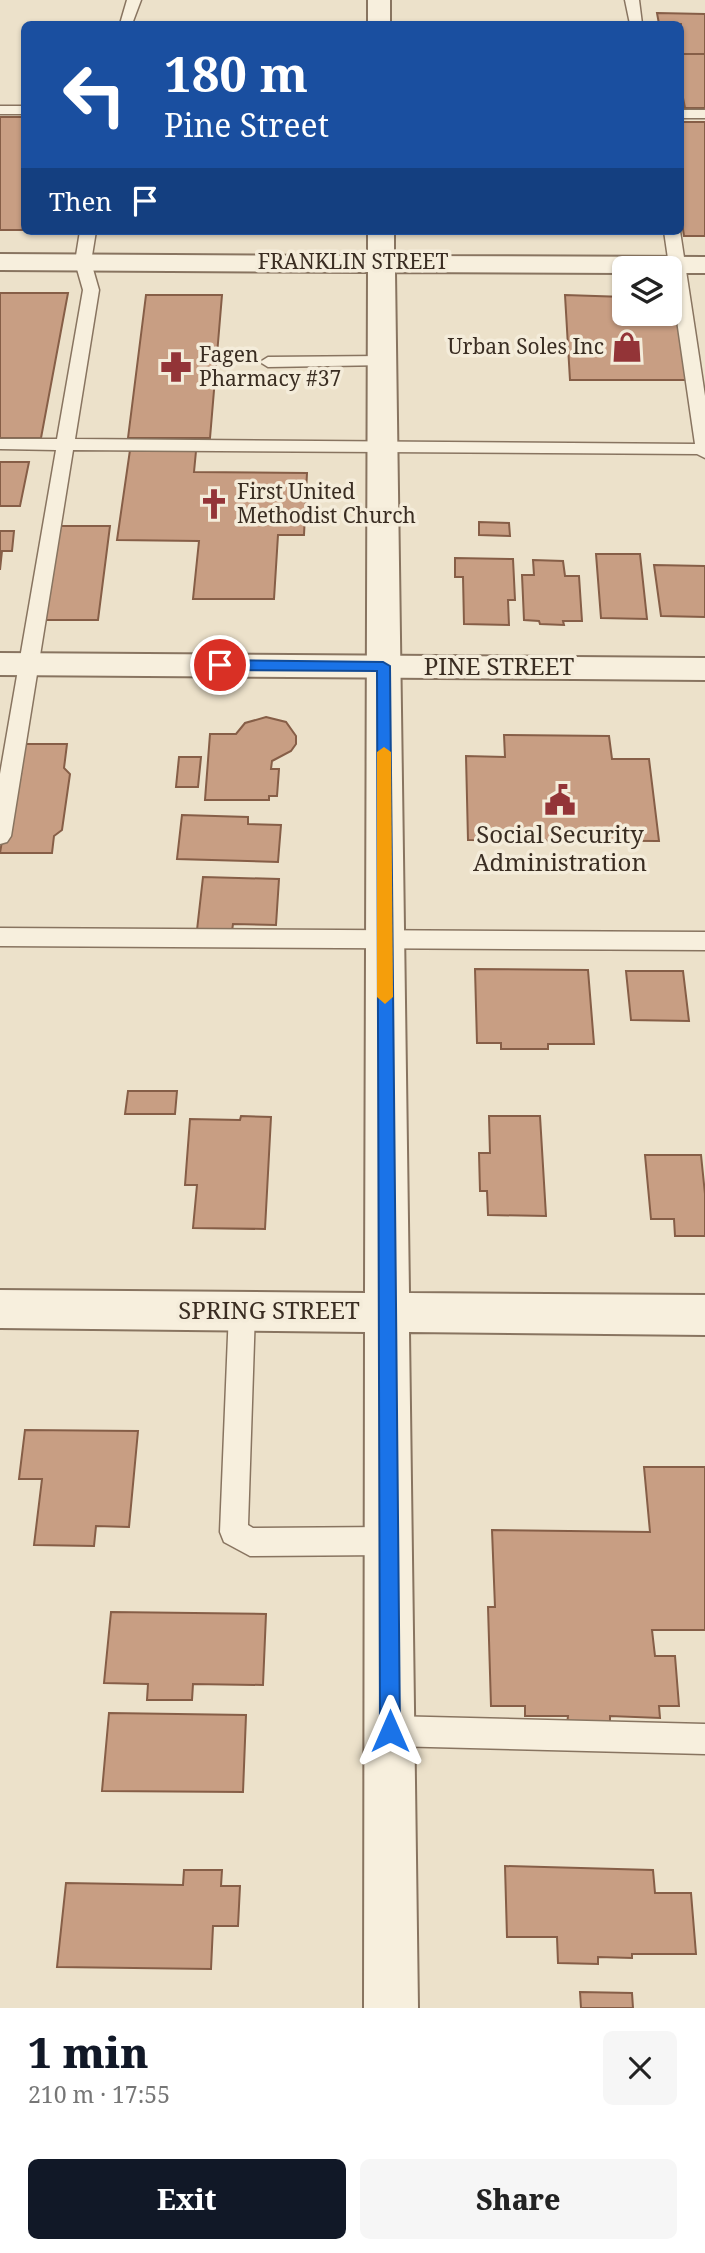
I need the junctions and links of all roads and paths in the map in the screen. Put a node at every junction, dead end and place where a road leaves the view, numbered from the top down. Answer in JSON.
{"nodes":[{"id":1,"x":134,"y":0,"type":"edge"},
{"id":2,"x":379,"y":0,"type":"edge"},
{"id":3,"x":632,"y":0,"type":"edge"},
{"id":4,"x":127,"y":21,"type":"edge"},
{"id":5,"x":379,"y":21,"type":"edge"},
{"id":6,"x":636,"y":21,"type":"edge"},
{"id":7,"x":0,"y":110,"type":"edge"},
{"id":8,"x":21,"y":110,"type":"edge"},
{"id":9,"x":684,"y":114,"type":"edge"},
{"id":10,"x":705,"y":114,"type":"edge"},
{"id":11,"x":87,"y":235,"type":"edge"},
{"id":12,"x":673,"y":235,"type":"edge"},
{"id":13,"x":381,"y":246,"type":"edge"},
{"id":14,"x":676,"y":256,"type":"edge"},
{"id":15,"x":612,"y":260,"type":"edge"},
{"id":16,"x":0,"y":262,"type":"edge"},
{"id":17,"x":83,"y":262,"type":"junction"},
{"id":18,"x":682,"y":264,"type":"edge"},
{"id":19,"x":705,"y":265,"type":"edge"},
{"id":20,"x":682,"y":297,"type":"edge"},
{"id":21,"x":382,"y":361,"type":"junction"},
{"id":22,"x":268,"y":362,"type":"dead end"},
{"id":23,"x":0,"y":444,"type":"edge"},
{"id":24,"x":67,"y":445,"type":"junction"},
{"id":25,"x":382,"y":447,"type":"junction"},
{"id":26,"x":705,"y":451,"type":"edge"},
{"id":27,"x":15,"y":664,"type":"edge"},
{"id":28,"x":383,"y":666,"type":"junction"},
{"id":29,"x":705,"y":669,"type":"edge"},
{"id":30,"x":0,"y":836,"type":"edge"},
{"id":31,"x":0,"y":937,"type":"edge"},
{"id":32,"x":385,"y":938,"type":"junction"},
{"id":33,"x":705,"y":941,"type":"edge"},
{"id":34,"x":0,"y":1309,"type":"edge"},
{"id":35,"x":242,"y":1311,"type":"junction"},
{"id":36,"x":387,"y":1312,"type":"junction"},
{"id":37,"x":705,"y":1315,"type":"edge"},
{"id":38,"x":388,"y":1541,"type":"junction"},
{"id":39,"x":390,"y":1731,"type":"junction"},
{"id":40,"x":705,"y":1739,"type":"edge"},
{"id":41,"x":391,"y":2008,"type":"edge"}],
"edges":[{"from":1,"to":4,"type":"lane"},
{"from":2,"to":5,"type":"street"},
{"from":3,"to":6,"type":"lane"},
{"from":7,"to":8,"type":"lane"},
{"from":9,"to":10,"type":"lane"},
{"from":11,"to":17,"type":"lane"},
{"from":12,"to":14,"type":"lane"},
{"from":13,"to":15,"type":"street","name":"FRANKLIN STREET"},
{"from":13,"to":17,"type":"street","name":"FRANKLIN STREET"},
{"from":13,"to":21,"type":"street"},
{"from":16,"to":17,"type":"street","name":"FRANKLIN STREET"},
{"from":17,"to":24,"type":"lane"},
{"from":18,"to":19,"type":"street","name":"FRANKLIN STREET"},
{"from":20,"to":26,"type":"lane"},
{"from":21,"to":22,"type":"lane"},
{"from":21,"to":25,"type":"street"},
{"from":23,"to":24,"type":"lane"},
{"from":24,"to":25,"type":"lane"},
{"from":24,"to":27,"type":"lane"},
{"from":25,"to":26,"type":"lane"},
{"from":25,"to":28,"type":"street"},
{"from":27,"to":28,"type":"street","name":"PINE STREET"},
{"from":27,"to":30,"type":"lane"},
{"from":28,"to":29,"type":"street","name":"PINE STREET"},
{"from":28,"to":32,"type":"street"},
{"from":31,"to":32,"type":"lane"},
{"from":32,"to":33,"type":"lane"},
{"from":32,"to":36,"type":"street"},
{"from":34,"to":35,"type":"street","name":"SPRING STREET"},
{"from":35,"to":36,"type":"street","name":"SPRING STREET"},
{"from":35,"to":38,"type":"lane"},
{"from":36,"to":37,"type":"street","name":"SPRING STREET"},
{"from":36,"to":38,"type":"street"},
{"from":38,"to":39,"type":"street"},
{"from":39,"to":40,"type":"lane"},
{"from":39,"to":41,"type":"street"}]}
